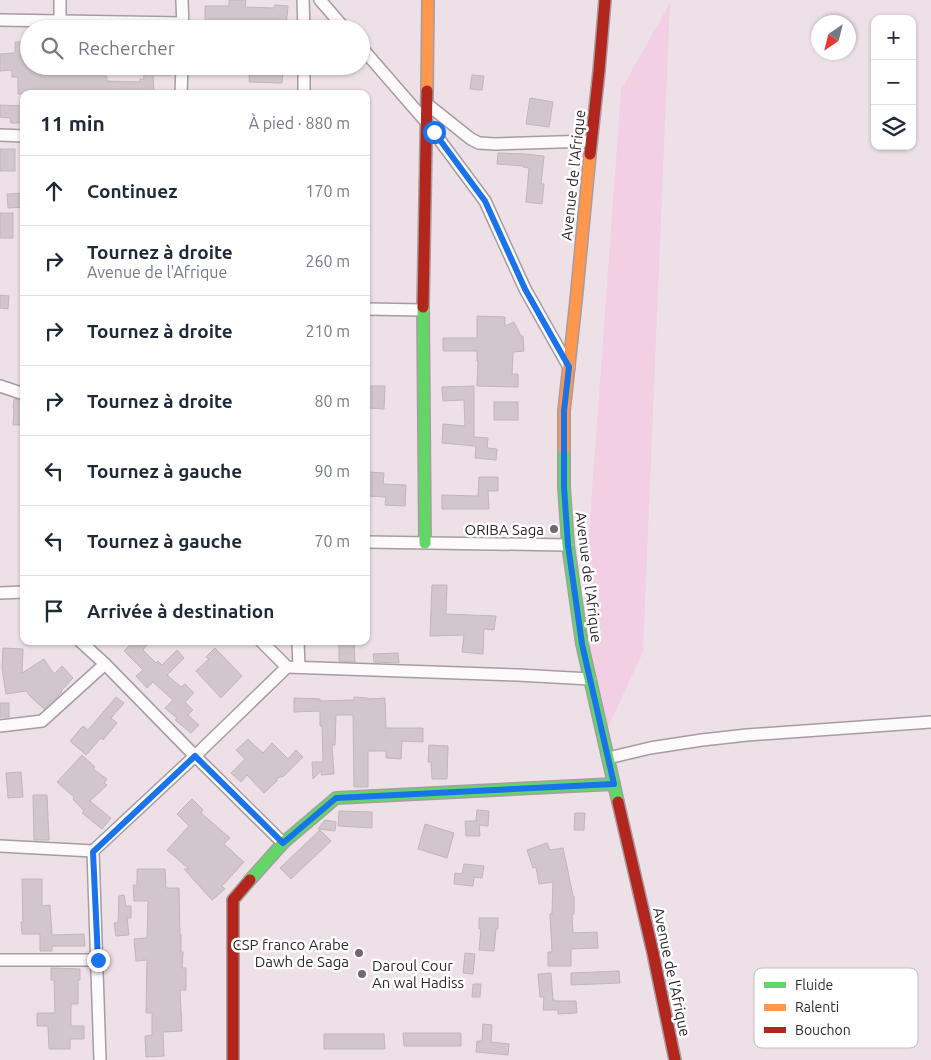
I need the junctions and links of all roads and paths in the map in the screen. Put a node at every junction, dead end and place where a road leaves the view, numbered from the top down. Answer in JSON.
{"nodes":[{"id":1,"x":60,"y":0,"type":"edge"},
{"id":2,"x":182,"y":0,"type":"edge"},
{"id":3,"x":303,"y":0,"type":"edge"},
{"id":4,"x":320,"y":0,"type":"edge"},
{"id":5,"x":428,"y":0,"type":"edge"},
{"id":6,"x":605,"y":0,"type":"edge"},
{"id":7,"x":0,"y":20,"type":"edge"},
{"id":8,"x":20,"y":20,"type":"edge"},
{"id":9,"x":60,"y":20,"type":"edge"},
{"id":10,"x":183,"y":20,"type":"edge"},
{"id":11,"x":304,"y":20,"type":"edge"},
{"id":12,"x":337,"y":20,"type":"edge"},
{"id":13,"x":370,"y":57,"type":"edge"},
{"id":14,"x":182,"y":75,"type":"edge"},
{"id":15,"x":304,"y":75,"type":"edge"},
{"id":16,"x":182,"y":90,"type":"edge"},
{"id":17,"x":304,"y":90,"type":"edge"},
{"id":18,"x":427,"y":104,"type":"junction"},
{"id":19,"x":427,"y":123,"type":"junction"},
{"id":20,"x":0,"y":135,"type":"edge"},
{"id":21,"x":20,"y":136,"type":"edge"},
{"id":22,"x":591,"y":140,"type":"junction"},
{"id":23,"x":370,"y":309,"type":"edge"},
{"id":24,"x":424,"y":310,"type":"junction"},
{"id":25,"x":569,"y":367,"type":"junction"},
{"id":26,"x":0,"y":386,"type":"edge"},
{"id":27,"x":20,"y":393,"type":"edge"},
{"id":28,"x":370,"y":542,"type":"edge"},
{"id":29,"x":425,"y":543,"type":"junction"},
{"id":30,"x":568,"y":545,"type":"junction"},
{"id":31,"x":20,"y":592,"type":"edge"},
{"id":32,"x":0,"y":593,"type":"edge"},
{"id":33,"x":84,"y":645,"type":"edge"},
{"id":34,"x":265,"y":645,"type":"edge"},
{"id":35,"x":297,"y":645,"type":"edge"},
{"id":36,"x":105,"y":664,"type":"junction"},
{"id":37,"x":293,"y":667,"type":"junction"},
{"id":38,"x":590,"y":679,"type":"junction"},
{"id":39,"x":931,"y":722,"type":"edge"},
{"id":40,"x":0,"y":726,"type":"edge"},
{"id":41,"x":195,"y":756,"type":"junction"},
{"id":42,"x":608,"y":758,"type":"junction"},
{"id":43,"x":614,"y":784,"type":"junction"},
{"id":44,"x":283,"y":843,"type":"junction"},
{"id":45,"x":0,"y":846,"type":"edge"},
{"id":46,"x":93,"y":852,"type":"junction"},
{"id":47,"x":0,"y":960,"type":"edge"},
{"id":48,"x":98,"y":960,"type":"junction"},
{"id":49,"x":100,"y":1060,"type":"edge"},
{"id":50,"x":232,"y":1060,"type":"edge"},
{"id":51,"x":675,"y":1060,"type":"edge"}],
"edges":[{"from":1,"to":9,"type":"street"},
{"from":2,"to":10,"type":"street"},
{"from":3,"to":11,"type":"street"},
{"from":4,"to":12,"type":"street"},
{"from":5,"to":18,"type":"street"},
{"from":6,"to":22,"type":"street","name":"Avenue de l'Afrique"},
{"from":7,"to":8,"type":"street"},
{"from":13,"to":19,"type":"street"},
{"from":14,"to":16,"type":"street"},
{"from":15,"to":17,"type":"street"},
{"from":18,"to":19,"type":"street"},
{"from":18,"to":22,"type":"street"},
{"from":19,"to":24,"type":"street"},
{"from":19,"to":25,"type":"street"},
{"from":20,"to":21,"type":"street"},
{"from":22,"to":25,"type":"street","name":"Avenue de l'Afrique"},
{"from":23,"to":24,"type":"street"},
{"from":24,"to":29,"type":"street"},
{"from":25,"to":30,"type":"street","name":"Avenue de l'Afrique"},
{"from":26,"to":27,"type":"street"},
{"from":28,"to":29,"type":"street"},
{"from":29,"to":30,"type":"street"},
{"from":30,"to":38,"type":"street","name":"Avenue de l'Afrique"},
{"from":31,"to":32,"type":"street"},
{"from":33,"to":36,"type":"street"},
{"from":34,"to":37,"type":"street"},
{"from":35,"to":37,"type":"street"},
{"from":36,"to":40,"type":"street"},
{"from":36,"to":41,"type":"street"},
{"from":37,"to":38,"type":"street"},
{"from":37,"to":41,"type":"street"},
{"from":38,"to":42,"type":"street","name":"Avenue de l'Afrique"},
{"from":39,"to":42,"type":"street"},
{"from":41,"to":44,"type":"street"},
{"from":41,"to":46,"type":"street"},
{"from":42,"to":43,"type":"street","name":"Avenue de l'Afrique"},
{"from":43,"to":44,"type":"street"},
{"from":43,"to":51,"type":"street","name":"Avenue de l'Afrique"},
{"from":44,"to":50,"type":"street"},
{"from":45,"to":46,"type":"street"},
{"from":46,"to":48,"type":"street"},
{"from":47,"to":48,"type":"street"},
{"from":48,"to":49,"type":"street"}]}
